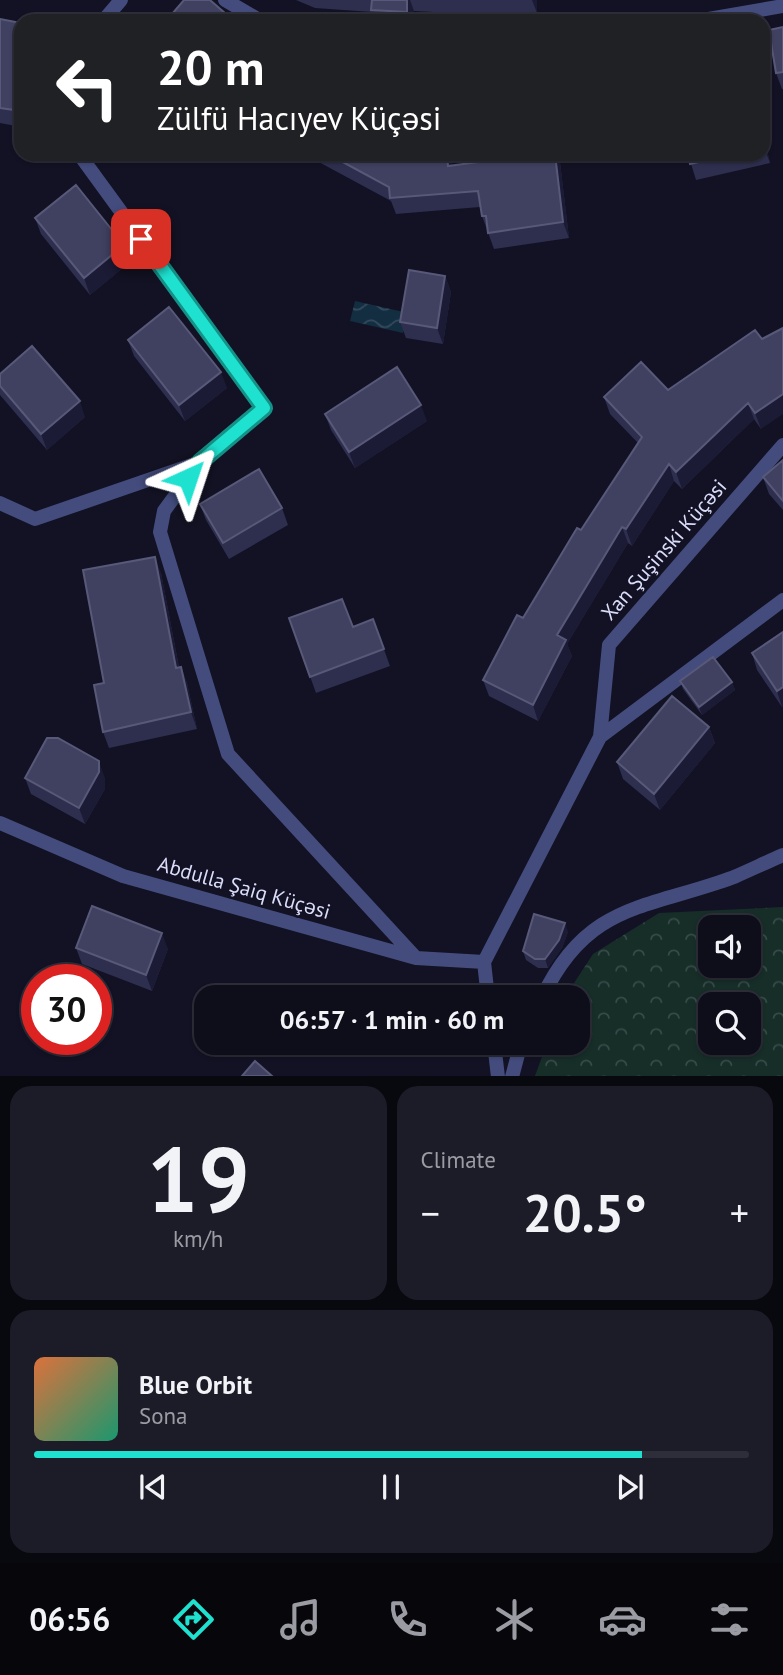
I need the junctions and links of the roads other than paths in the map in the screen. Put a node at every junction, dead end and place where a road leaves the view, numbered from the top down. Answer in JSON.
{"nodes":[{"id":1,"x":121,"y":0,"type":"edge"},
{"id":2,"x":225,"y":0,"type":"edge"},
{"id":3,"x":783,"y":6,"type":"edge"},
{"id":4,"x":109,"y":14,"type":"edge"},
{"id":5,"x":249,"y":14,"type":"edge"},
{"id":6,"x":737,"y":14,"type":"edge"},
{"id":7,"x":84,"y":161,"type":"edge"},
{"id":8,"x":783,"y":445,"type":"edge"},
{"id":9,"x":200,"y":462,"type":"junction"},
{"id":10,"x":0,"y":503,"type":"edge"},
{"id":11,"x":783,"y":600,"type":"edge"},
{"id":12,"x":600,"y":737,"type":"junction"},
{"id":13,"x":0,"y":823,"type":"edge"},
{"id":14,"x":783,"y":855,"type":"edge"},
{"id":15,"x":416,"y":958,"type":"junction"},
{"id":16,"x":484,"y":962,"type":"junction"},
{"id":17,"x":487,"y":985,"type":"edge"},
{"id":18,"x":548,"y":985,"type":"edge"},
{"id":19,"x":495,"y":1055,"type":"edge"},
{"id":20,"x":518,"y":1055,"type":"edge"},
{"id":21,"x":498,"y":1076,"type":"edge"},
{"id":22,"x":512,"y":1076,"type":"edge"}],
"edges":[{"from":1,"to":4,"type":"street"},
{"from":2,"to":5,"type":"street"},
{"from":3,"to":6,"type":"street"},
{"from":7,"to":9,"type":"street"},
{"from":8,"to":12,"type":"street","name":"Xan Şuşinski Küçəsi"},
{"from":9,"to":10,"type":"street"},
{"from":9,"to":15,"type":"street"},
{"from":11,"to":12,"type":"street","name":"Xan Şuşinski Küçəsi"},
{"from":12,"to":16,"type":"street","name":"Xan Şuşinski Küçəsi"},
{"from":13,"to":15,"type":"street","name":"Abdulla Şaiq Küçəsi"},
{"from":14,"to":18,"type":"street"},
{"from":15,"to":16,"type":"street","name":"Abdulla Şaiq Küçəsi"},
{"from":16,"to":17,"type":"street"},
{"from":19,"to":21,"type":"street"},
{"from":20,"to":22,"type":"street"}]}
